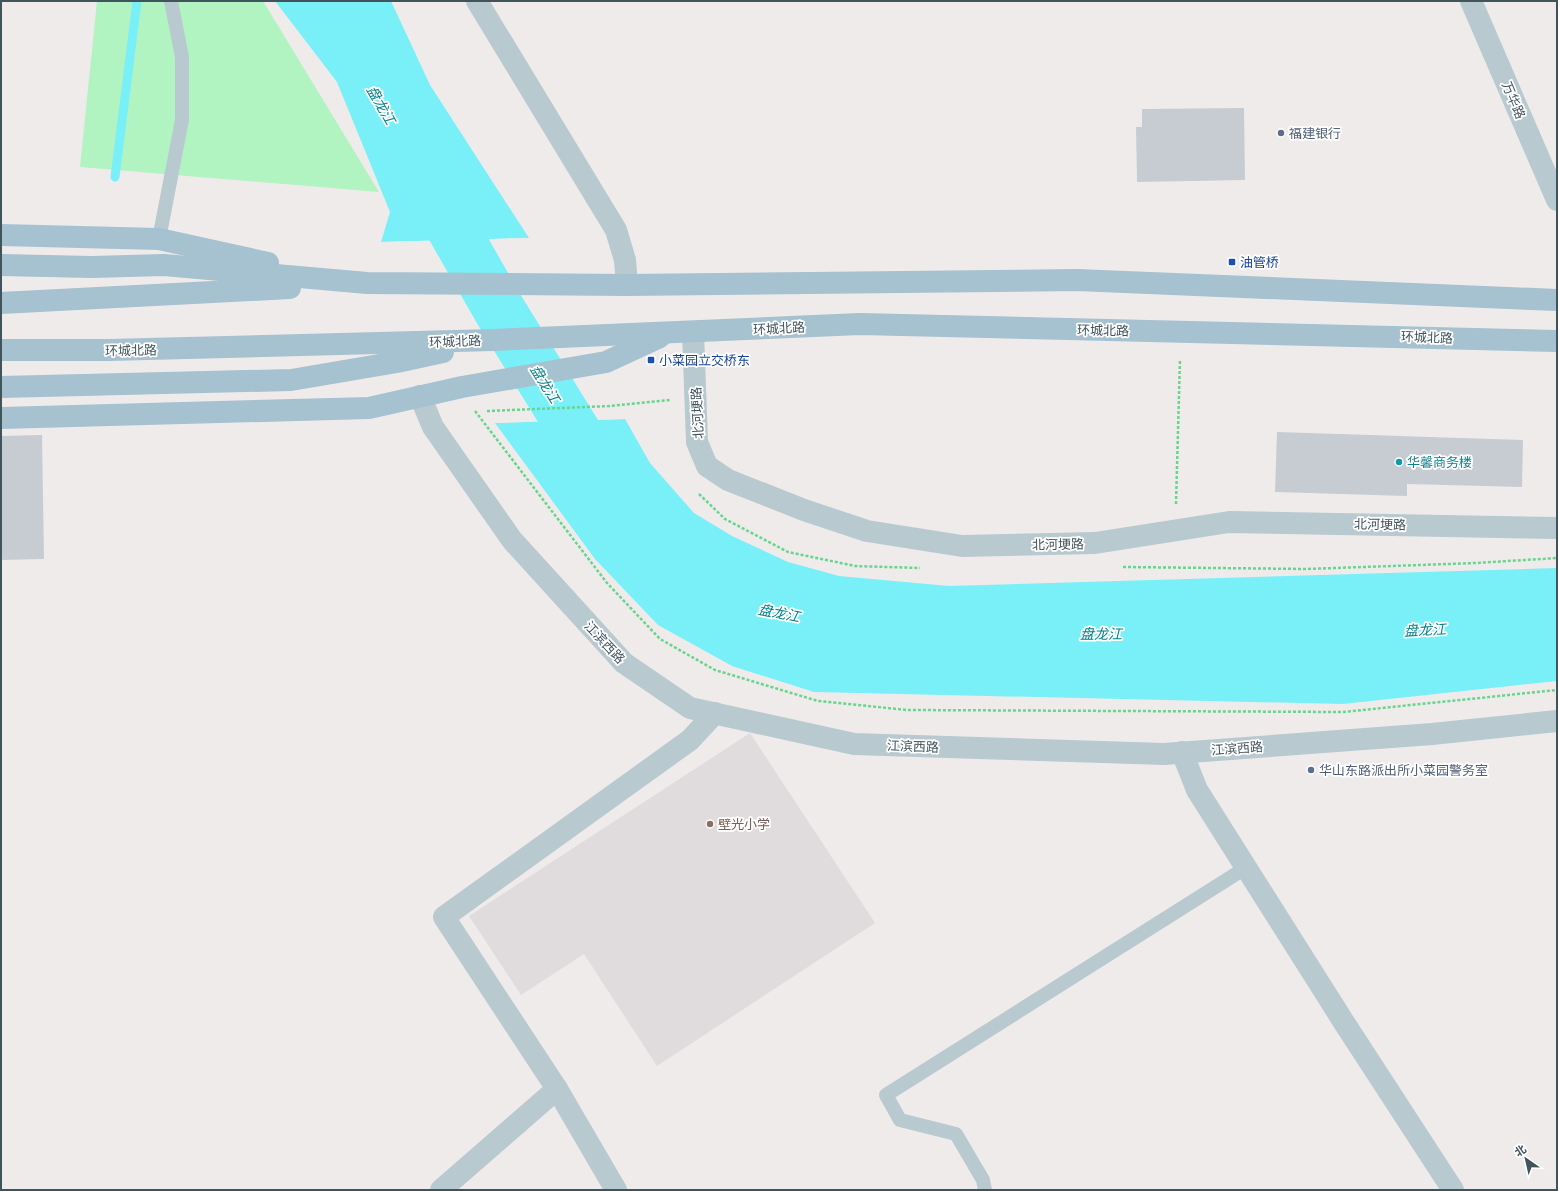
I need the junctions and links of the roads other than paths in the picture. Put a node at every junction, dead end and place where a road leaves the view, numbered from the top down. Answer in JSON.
{"nodes":[{"id":1,"x":171,"y":1,"type":"edge"},
{"id":2,"x":477,"y":1,"type":"edge"},
{"id":3,"x":1471,"y":1,"type":"edge"},
{"id":4,"x":1557,"y":200,"type":"edge"},
{"id":5,"x":1,"y":235,"type":"edge"},
{"id":6,"x":159,"y":239,"type":"junction"},
{"id":7,"x":1,"y":265,"type":"edge"},
{"id":8,"x":368,"y":283,"type":"junction"},
{"id":9,"x":627,"y":285,"type":"junction"},
{"id":10,"x":1557,"y":300,"type":"edge"},
{"id":11,"x":1,"y":303,"type":"edge"},
{"id":12,"x":670,"y":332,"type":"junction"},
{"id":13,"x":693,"y":332,"type":"junction"},
{"id":14,"x":493,"y":340,"type":"junction"},
{"id":15,"x":1557,"y":341,"type":"edge"},
{"id":16,"x":1,"y":350,"type":"edge"},
{"id":17,"x":1,"y":387,"type":"edge"},
{"id":18,"x":420,"y":396,"type":"junction"},
{"id":19,"x":1,"y":418,"type":"edge"},
{"id":20,"x":1557,"y":528,"type":"edge"},
{"id":21,"x":715,"y":713,"type":"junction"},
{"id":22,"x":1557,"y":721,"type":"edge"},
{"id":23,"x":1182,"y":752,"type":"junction"},
{"id":24,"x":1247,"y":866,"type":"junction"},
{"id":25,"x":557,"y":1089,"type":"junction"},
{"id":26,"x":441,"y":1190,"type":"edge"},
{"id":27,"x":616,"y":1190,"type":"edge"},
{"id":28,"x":985,"y":1190,"type":"edge"},
{"id":29,"x":1453,"y":1190,"type":"edge"}],
"edges":[{"from":1,"to":6,"type":"lane"},
{"from":2,"to":9,"type":"street"},
{"from":3,"to":4,"type":"street","name":"万华路"},
{"from":5,"to":6,"type":"main road"},
{"from":6,"to":8,"type":"main road"},
{"from":7,"to":8,"type":"main road"},
{"from":8,"to":9,"type":"main road"},
{"from":8,"to":11,"type":"main road"},
{"from":9,"to":10,"type":"main road"},
{"from":12,"to":13,"type":"main road","name":"环城北路"},
{"from":12,"to":14,"type":"main road","name":"环城北路"},
{"from":12,"to":18,"type":"main road"},
{"from":13,"to":15,"type":"main road","name":"环城北路"},
{"from":13,"to":20,"type":"street","name":"北河埂路"},
{"from":14,"to":16,"type":"main road","name":"环城北路"},
{"from":14,"to":17,"type":"main road"},
{"from":18,"to":19,"type":"main road"},
{"from":18,"to":21,"type":"street","name":"江滨西路"},
{"from":21,"to":23,"type":"street","name":"江滨西路"},
{"from":21,"to":25,"type":"street"},
{"from":22,"to":23,"type":"street","name":"江滨西路"},
{"from":23,"to":24,"type":"street"},
{"from":24,"to":28,"type":"lane"},
{"from":24,"to":29,"type":"street"},
{"from":25,"to":26,"type":"street"},
{"from":25,"to":27,"type":"street"}]}
